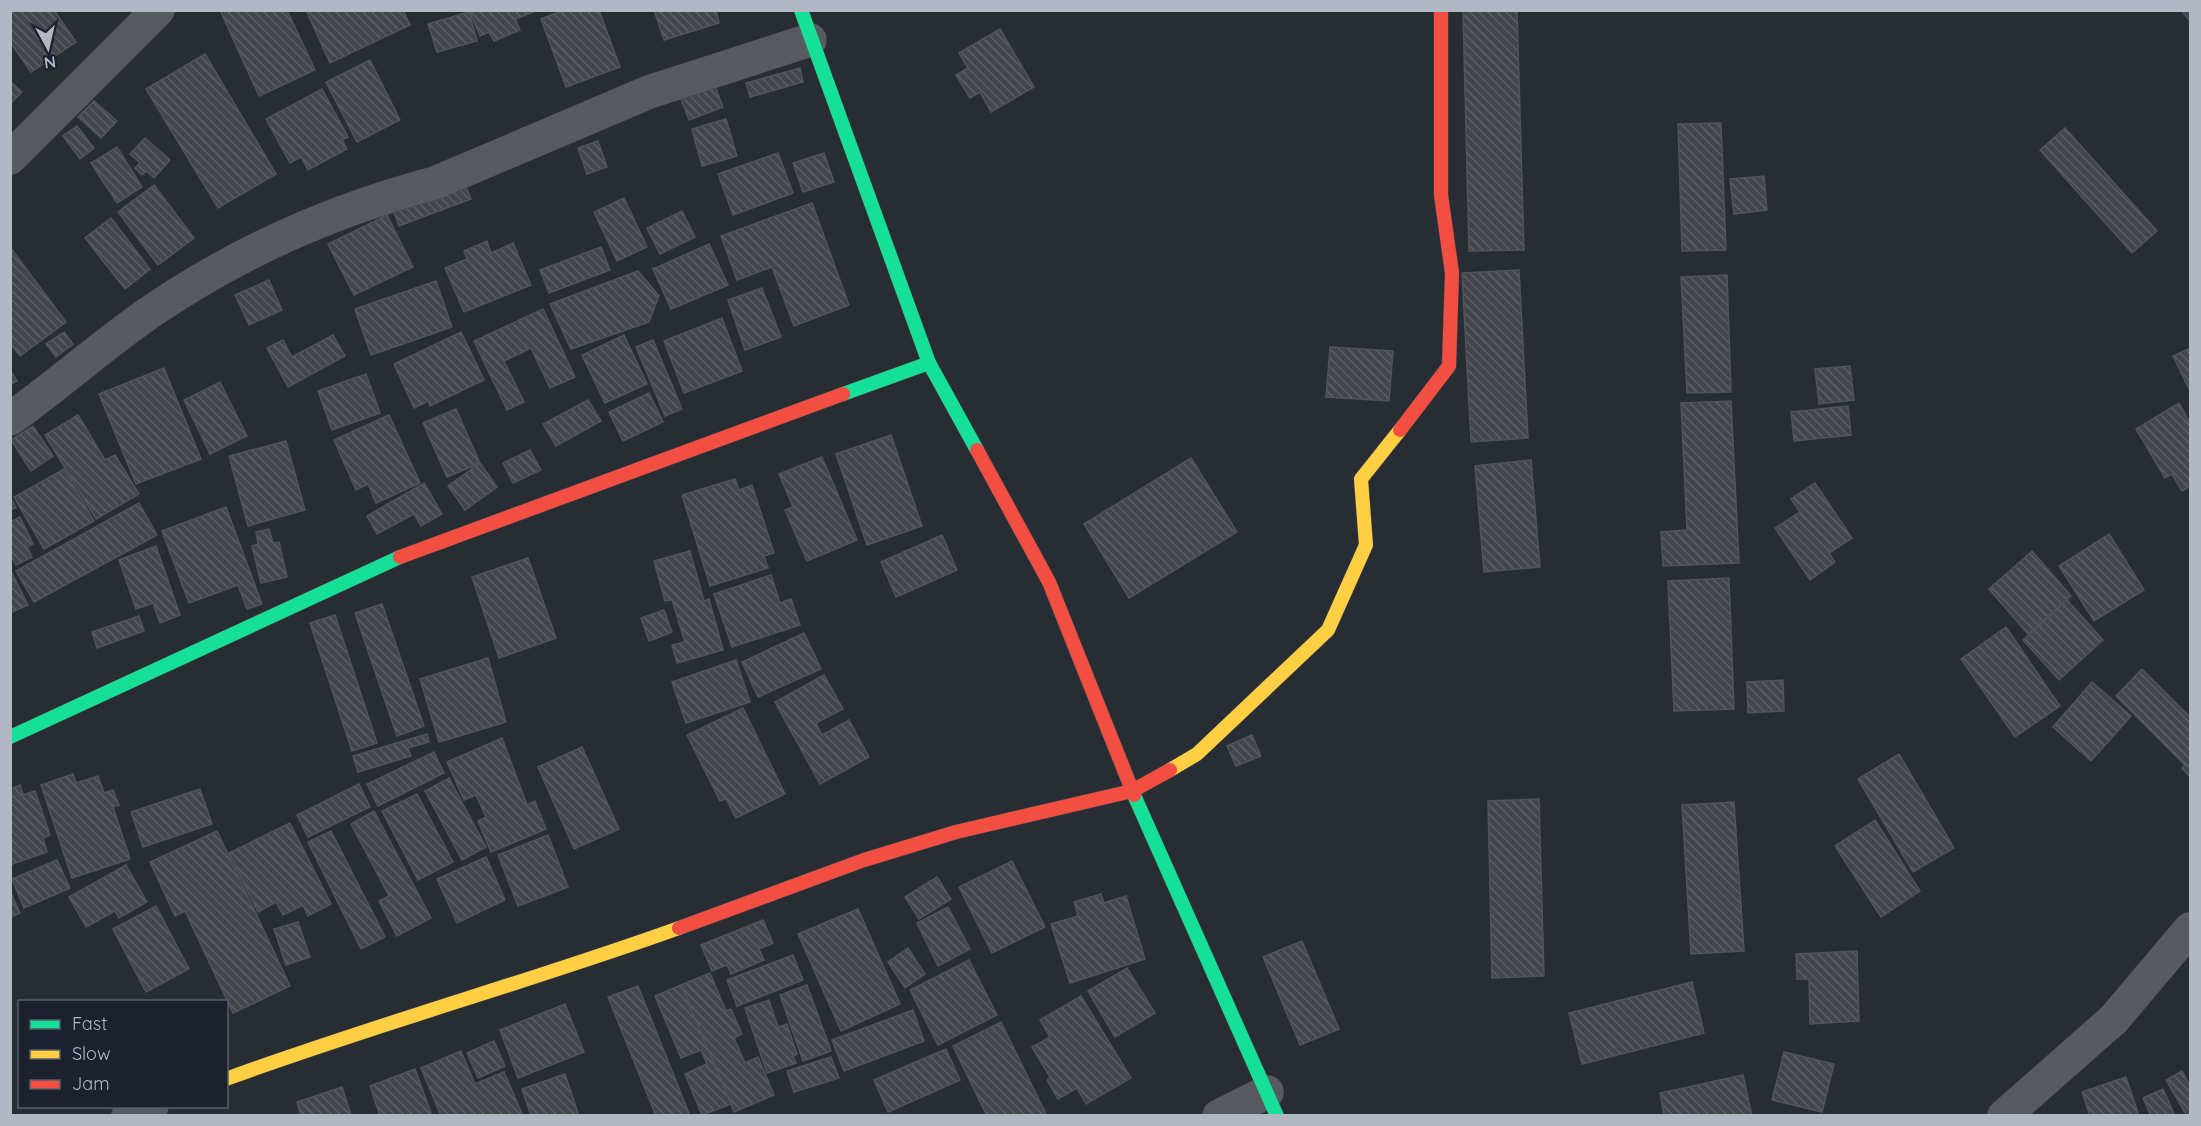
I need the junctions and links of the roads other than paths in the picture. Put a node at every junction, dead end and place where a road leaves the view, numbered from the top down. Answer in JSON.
{"nodes":[{"id":1,"x":158,"y":10,"type":"edge"},
{"id":2,"x":1441,"y":10,"type":"edge"},
{"id":3,"x":805,"y":26,"type":"edge"},
{"id":4,"x":10,"y":158,"type":"edge"},
{"id":5,"x":929,"y":363,"type":"junction"},
{"id":6,"x":10,"y":419,"type":"edge"},
{"id":7,"x":10,"y":737,"type":"edge"},
{"id":8,"x":1132,"y":791,"type":"junction"},
{"id":9,"x":2190,"y":929,"type":"edge"},
{"id":10,"x":228,"y":1078,"type":"edge"},
{"id":11,"x":1272,"y":1104,"type":"edge"},
{"id":12,"x":150,"y":1108,"type":"edge"},
{"id":13,"x":128,"y":1116,"type":"edge"},
{"id":14,"x":1218,"y":1116,"type":"edge"},
{"id":15,"x":2004,"y":1116,"type":"edge"}],
"edges":[{"from":1,"to":4,"type":"street"},
{"from":2,"to":8,"type":"street"},
{"from":3,"to":5,"type":"street"},
{"from":3,"to":6,"type":"street"},
{"from":5,"to":7,"type":"street"},
{"from":5,"to":8,"type":"street"},
{"from":8,"to":10,"type":"street"},
{"from":8,"to":11,"type":"street"},
{"from":9,"to":15,"type":"street"},
{"from":11,"to":14,"type":"street"},
{"from":12,"to":13,"type":"street"}]}
